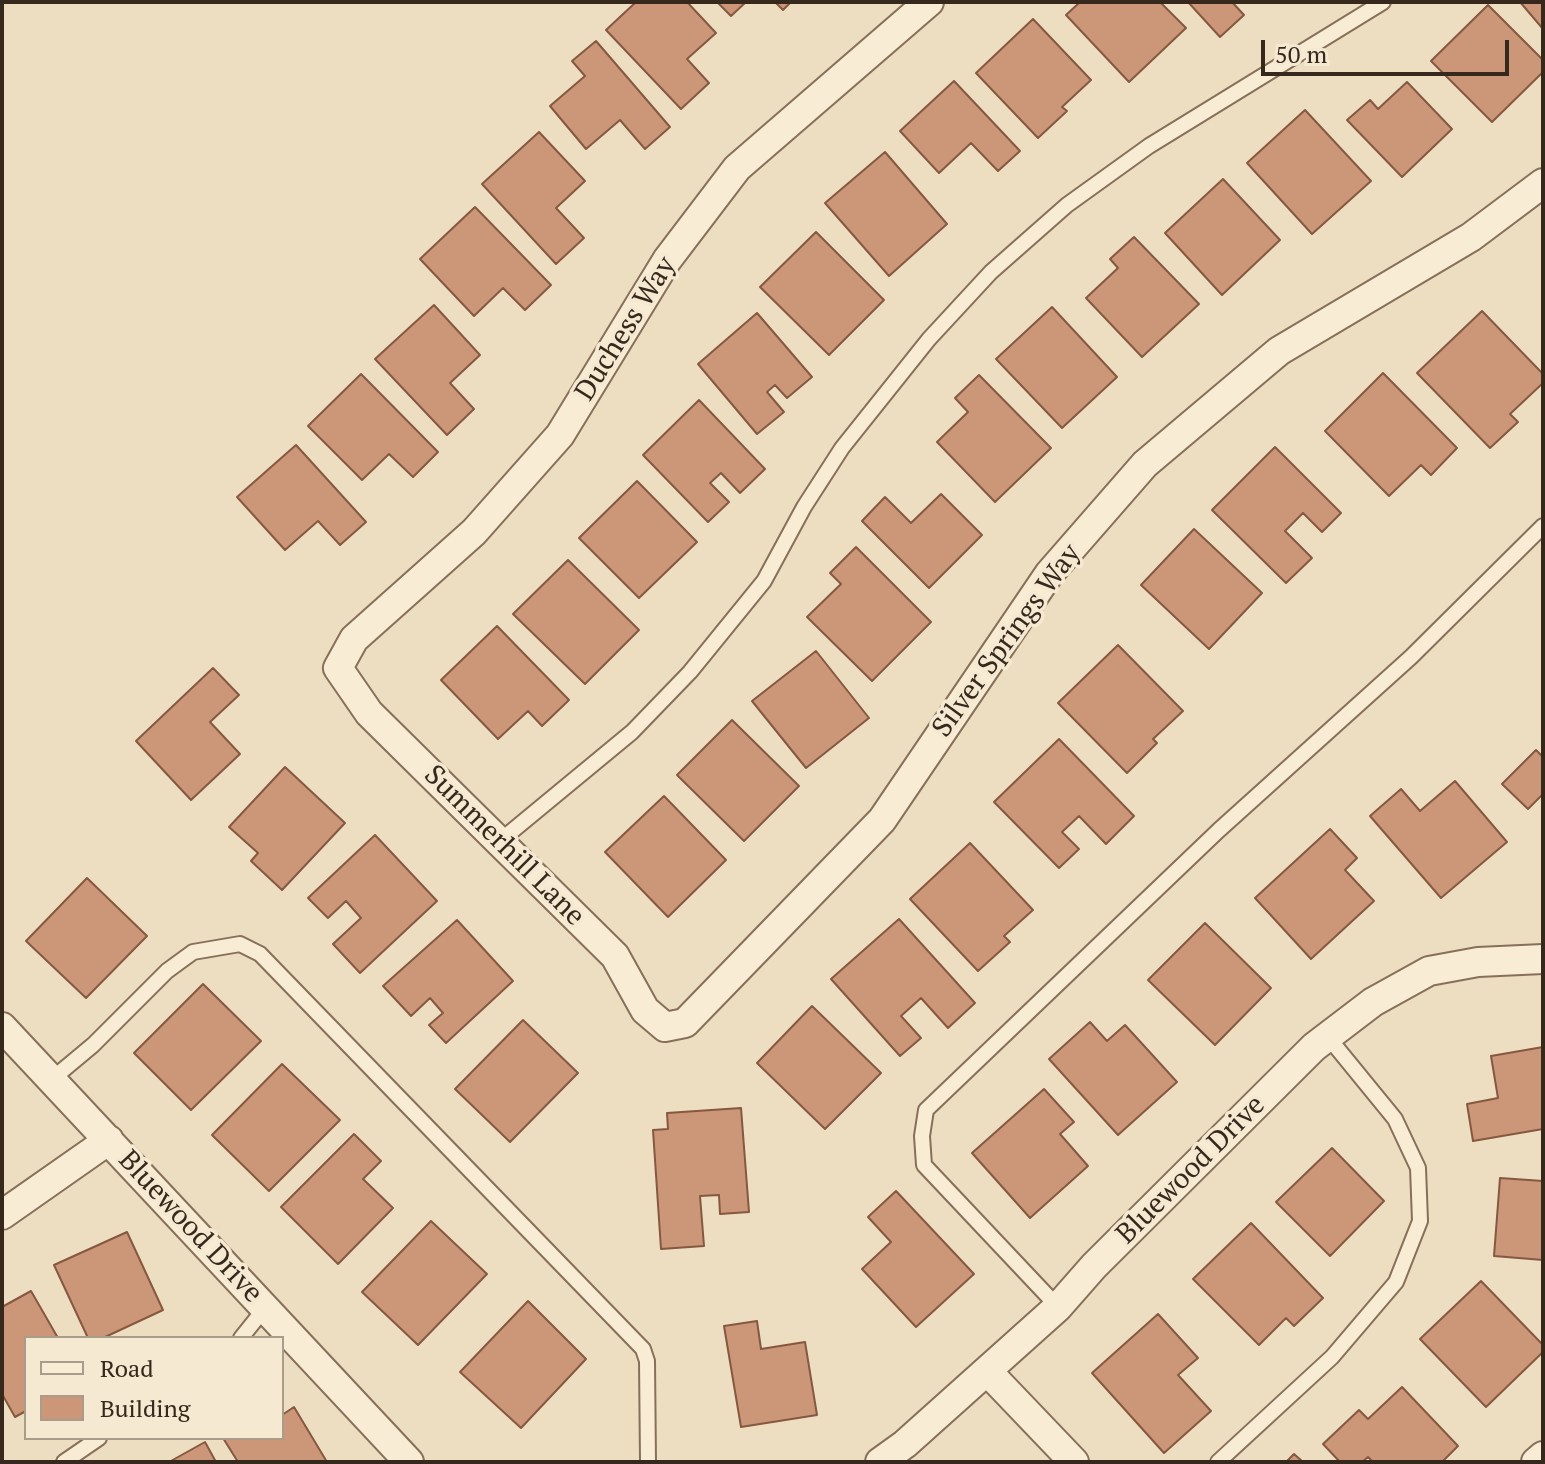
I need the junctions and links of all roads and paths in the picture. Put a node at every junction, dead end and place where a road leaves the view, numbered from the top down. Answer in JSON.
{"nodes":[{"id":1,"x":929,"y":2,"type":"edge"},
{"id":2,"x":1383,"y":2,"type":"edge"},
{"id":3,"x":1543,"y":183,"type":"edge"},
{"id":4,"x":1543,"y":526,"type":"edge"},
{"id":5,"x":338,"y":668,"type":"joint"},
{"id":6,"x":500,"y":841,"type":"junction"},
{"id":7,"x":1543,"y":959,"type":"edge"},
{"id":8,"x":2,"y":1027,"type":"edge"},
{"id":9,"x":665,"y":1027,"type":"joint"},
{"id":10,"x":1328,"y":1037,"type":"junction"},
{"id":11,"x":51,"y":1080,"type":"junction"},
{"id":12,"x":109,"y":1140,"type":"junction"},
{"id":13,"x":2,"y":1215,"type":"edge"},
{"id":14,"x":1058,"y":1307,"type":"junction"},
{"id":15,"x":265,"y":1308,"type":"junction"},
{"id":16,"x":243,"y":1336,"type":"edge"},
{"id":17,"x":988,"y":1372,"type":"junction"},
{"id":18,"x":96,"y":1440,"type":"edge"},
{"id":19,"x":1543,"y":1456,"type":"edge"},
{"id":20,"x":64,"y":1462,"type":"edge"},
{"id":21,"x":409,"y":1462,"type":"edge"},
{"id":22,"x":648,"y":1462,"type":"edge"},
{"id":23,"x":880,"y":1462,"type":"edge"},
{"id":24,"x":1074,"y":1462,"type":"edge"},
{"id":25,"x":1218,"y":1462,"type":"edge"},
{"id":26,"x":1536,"y":1462,"type":"edge"}],
"edges":[{"from":1,"to":5,"type":"street","name":"Duchess Way"},
{"from":2,"to":6,"type":"lane"},
{"from":3,"to":9,"type":"street","name":"Silver Springs Way"},
{"from":4,"to":14,"type":"lane"},
{"from":5,"to":6,"type":"street","name":"Summerhill Lane"},
{"from":6,"to":9,"type":"street","name":"Summerhill Lane"},
{"from":7,"to":10,"type":"street","name":"Bluewood Drive"},
{"from":8,"to":11,"type":"street","name":"Bluewood Drive"},
{"from":10,"to":14,"type":"street","name":"Bluewood Drive"},
{"from":10,"to":25,"type":"lane"},
{"from":11,"to":12,"type":"street","name":"Bluewood Drive"},
{"from":11,"to":22,"type":"lane"},
{"from":12,"to":13,"type":"street"},
{"from":12,"to":15,"type":"street","name":"Bluewood Drive"},
{"from":14,"to":17,"type":"street","name":"Bluewood Drive"},
{"from":15,"to":16,"type":"lane"},
{"from":15,"to":21,"type":"street","name":"Bluewood Drive"},
{"from":17,"to":23,"type":"street","name":"Bluewood Drive"},
{"from":17,"to":24,"type":"street"},
{"from":18,"to":20,"type":"lane"},
{"from":19,"to":26,"type":"street"}]}
